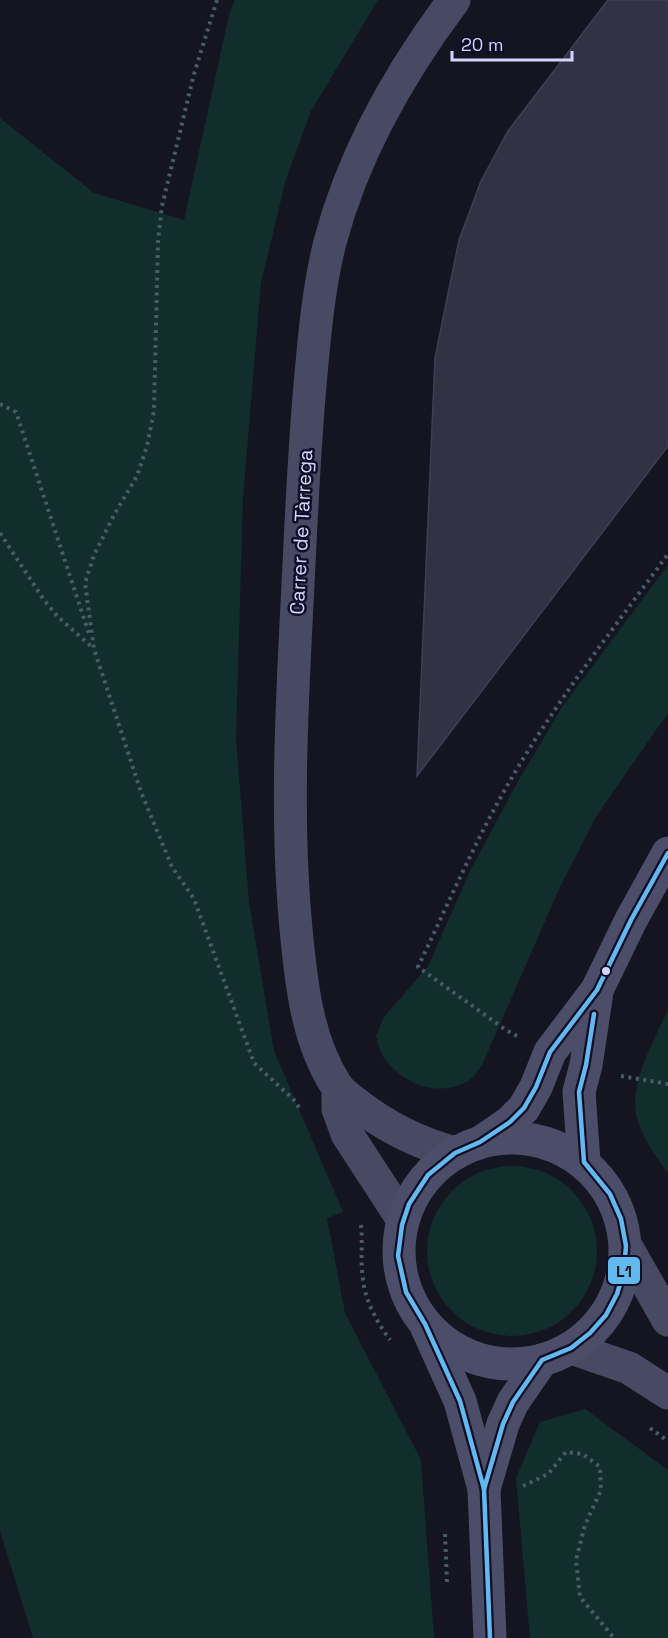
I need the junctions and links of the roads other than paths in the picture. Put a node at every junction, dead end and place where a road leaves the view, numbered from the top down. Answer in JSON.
{"nodes":[{"id":1,"x":454,"y":0,"type":"edge"},
{"id":2,"x":668,"y":853,"type":"edge"},
{"id":3,"x":597,"y":990,"type":"junction"},
{"id":4,"x":338,"y":1089,"type":"junction"},
{"id":5,"x":468,"y":1148,"type":"junction"},
{"id":6,"x":584,"y":1162,"type":"junction"},
{"id":7,"x":403,"y":1220,"type":"junction"},
{"id":8,"x":626,"y":1246,"type":"junction"},
{"id":9,"x":668,"y":1320,"type":"edge"},
{"id":10,"x":425,"y":1324,"type":"junction"},
{"id":11,"x":557,"y":1354,"type":"junction"},
{"id":12,"x":668,"y":1393,"type":"edge"},
{"id":13,"x":484,"y":1490,"type":"junction"},
{"id":14,"x":490,"y":1638,"type":"edge"}],
"edges":[{"from":1,"to":4,"type":"street","name":"Carrer de Tàrrega"},
{"from":2,"to":3,"type":"street"},
{"from":3,"to":5,"type":"street"},
{"from":3,"to":6,"type":"street"},
{"from":4,"to":5,"type":"street","name":"Carrer de Tàrrega"},
{"from":4,"to":7,"type":"street","name":"Carrer de Tàrrega"},
{"from":5,"to":6,"type":"street"},
{"from":5,"to":7,"type":"street"},
{"from":6,"to":8,"type":"street"},
{"from":7,"to":10,"type":"street"},
{"from":8,"to":9,"type":"street"},
{"from":8,"to":11,"type":"street"},
{"from":10,"to":11,"type":"street"},
{"from":10,"to":13,"type":"street"},
{"from":11,"to":12,"type":"street"},
{"from":11,"to":13,"type":"street"},
{"from":13,"to":14,"type":"street"}]}
